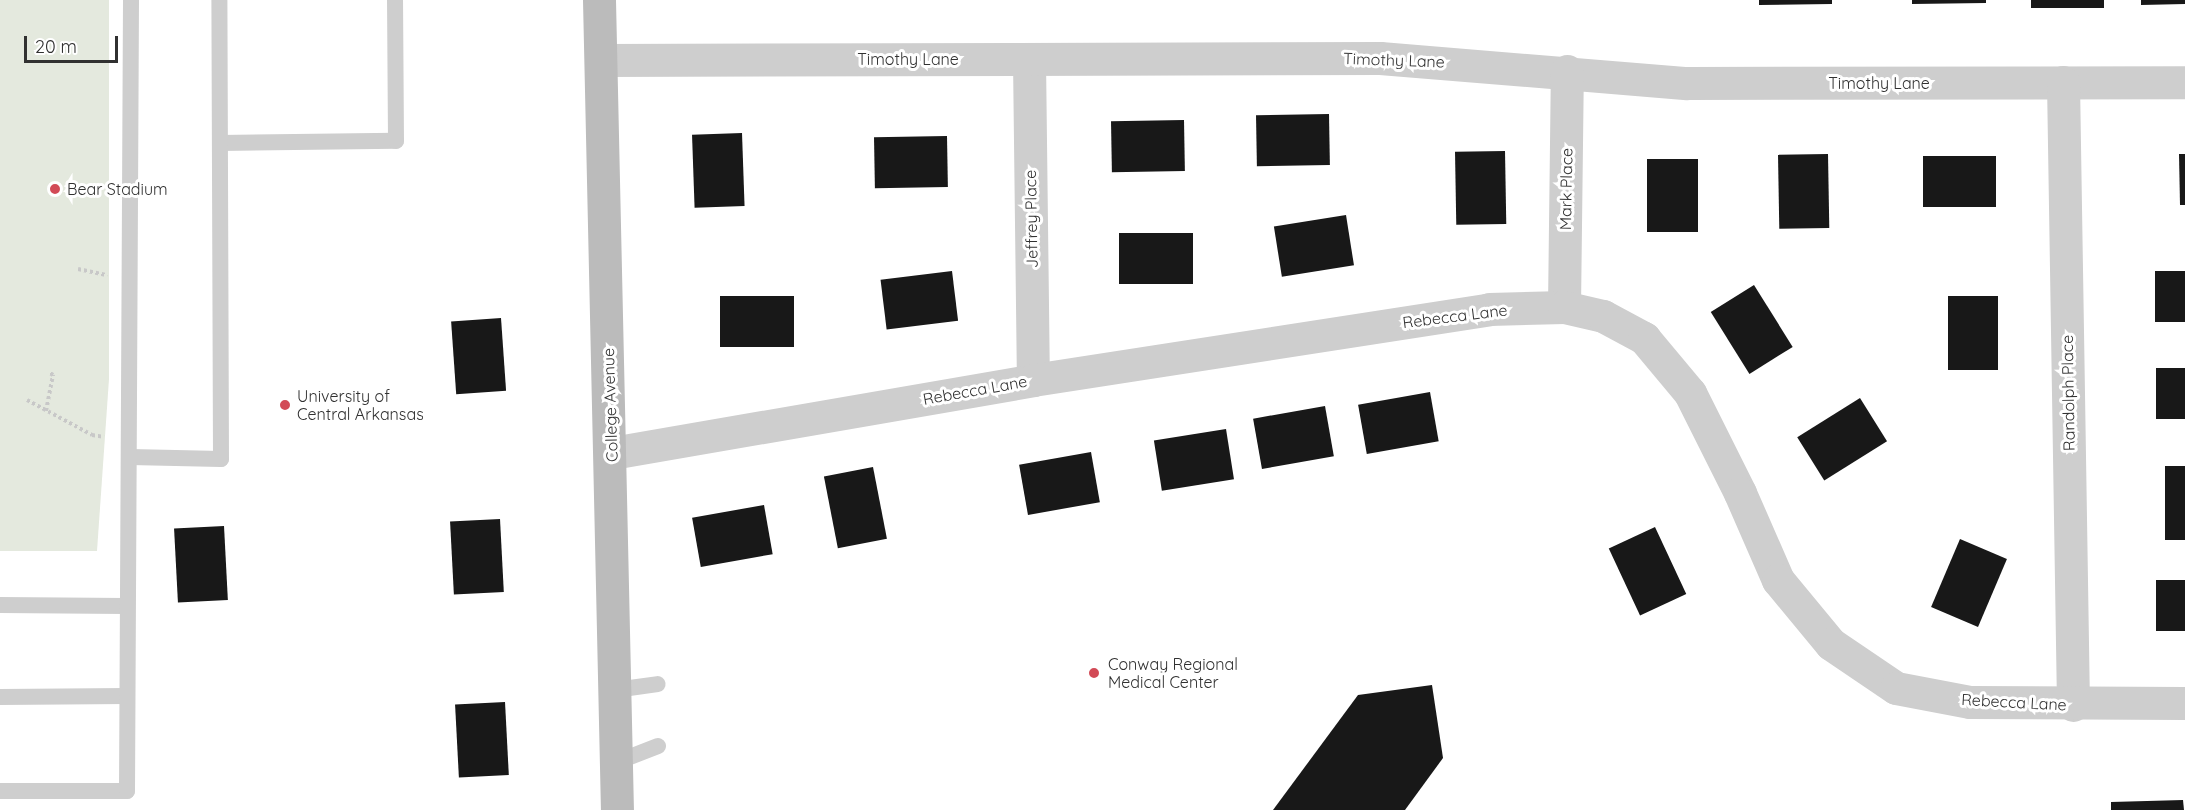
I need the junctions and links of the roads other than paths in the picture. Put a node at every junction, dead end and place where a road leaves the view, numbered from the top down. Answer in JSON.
{"nodes":[{"id":1,"x":131,"y":0,"type":"edge"},
{"id":2,"x":219,"y":0,"type":"edge"},
{"id":3,"x":395,"y":0,"type":"edge"},
{"id":4,"x":599,"y":0,"type":"edge"},
{"id":5,"x":1029,"y":58,"type":"junction"},
{"id":6,"x":601,"y":60,"type":"junction"},
{"id":7,"x":1567,"y":71,"type":"junction"},
{"id":8,"x":2063,"y":82,"type":"junction"},
{"id":9,"x":2185,"y":82,"type":"edge"},
{"id":10,"x":220,"y":143,"type":"junction"},
{"id":11,"x":1564,"y":307,"type":"junction"},
{"id":12,"x":1033,"y":380,"type":"junction"},
{"id":13,"x":612,"y":453,"type":"junction"},
{"id":14,"x":130,"y":458,"type":"junction"},
{"id":15,"x":0,"y":605,"type":"edge"},
{"id":16,"x":126,"y":606,"type":"junction"},
{"id":17,"x":658,"y":684,"type":"dead end"},
{"id":18,"x":615,"y":690,"type":"junction"},
{"id":19,"x":0,"y":696,"type":"edge"},
{"id":20,"x":127,"y":696,"type":"junction"},
{"id":21,"x":2185,"y":704,"type":"edge"},
{"id":22,"x":2073,"y":705,"type":"junction"},
{"id":23,"x":658,"y":746,"type":"dead end"},
{"id":24,"x":617,"y":762,"type":"junction"},
{"id":25,"x":0,"y":791,"type":"edge"},
{"id":26,"x":617,"y":810,"type":"edge"}],
"edges":[{"from":1,"to":14,"type":"lane"},
{"from":2,"to":10,"type":"lane"},
{"from":3,"to":10,"type":"lane"},
{"from":4,"to":6,"type":"street","name":"College Avenue"},
{"from":5,"to":6,"type":"street","name":"Timothy Lane"},
{"from":5,"to":7,"type":"street","name":"Timothy Lane"},
{"from":5,"to":12,"type":"street","name":"Jeffrey Place"},
{"from":6,"to":13,"type":"street","name":"College Avenue"},
{"from":7,"to":8,"type":"street","name":"Timothy Lane"},
{"from":7,"to":11,"type":"street","name":"Mark Place"},
{"from":8,"to":9,"type":"street","name":"Timothy Lane"},
{"from":8,"to":22,"type":"street","name":"Randolph Place"},
{"from":10,"to":14,"type":"lane"},
{"from":11,"to":12,"type":"street","name":"Rebecca Lane"},
{"from":11,"to":22,"type":"street","name":"Rebecca Lane"},
{"from":12,"to":13,"type":"street","name":"Rebecca Lane"},
{"from":13,"to":18,"type":"street","name":"College Avenue"},
{"from":14,"to":16,"type":"lane"},
{"from":15,"to":16,"type":"lane"},
{"from":16,"to":20,"type":"lane"},
{"from":17,"to":18,"type":"lane"},
{"from":18,"to":24,"type":"street","name":"College Avenue"},
{"from":19,"to":20,"type":"lane"},
{"from":20,"to":25,"type":"lane"},
{"from":21,"to":22,"type":"street","name":"Rebecca Lane"},
{"from":23,"to":24,"type":"lane"},
{"from":24,"to":26,"type":"street","name":"College Avenue"}]}
